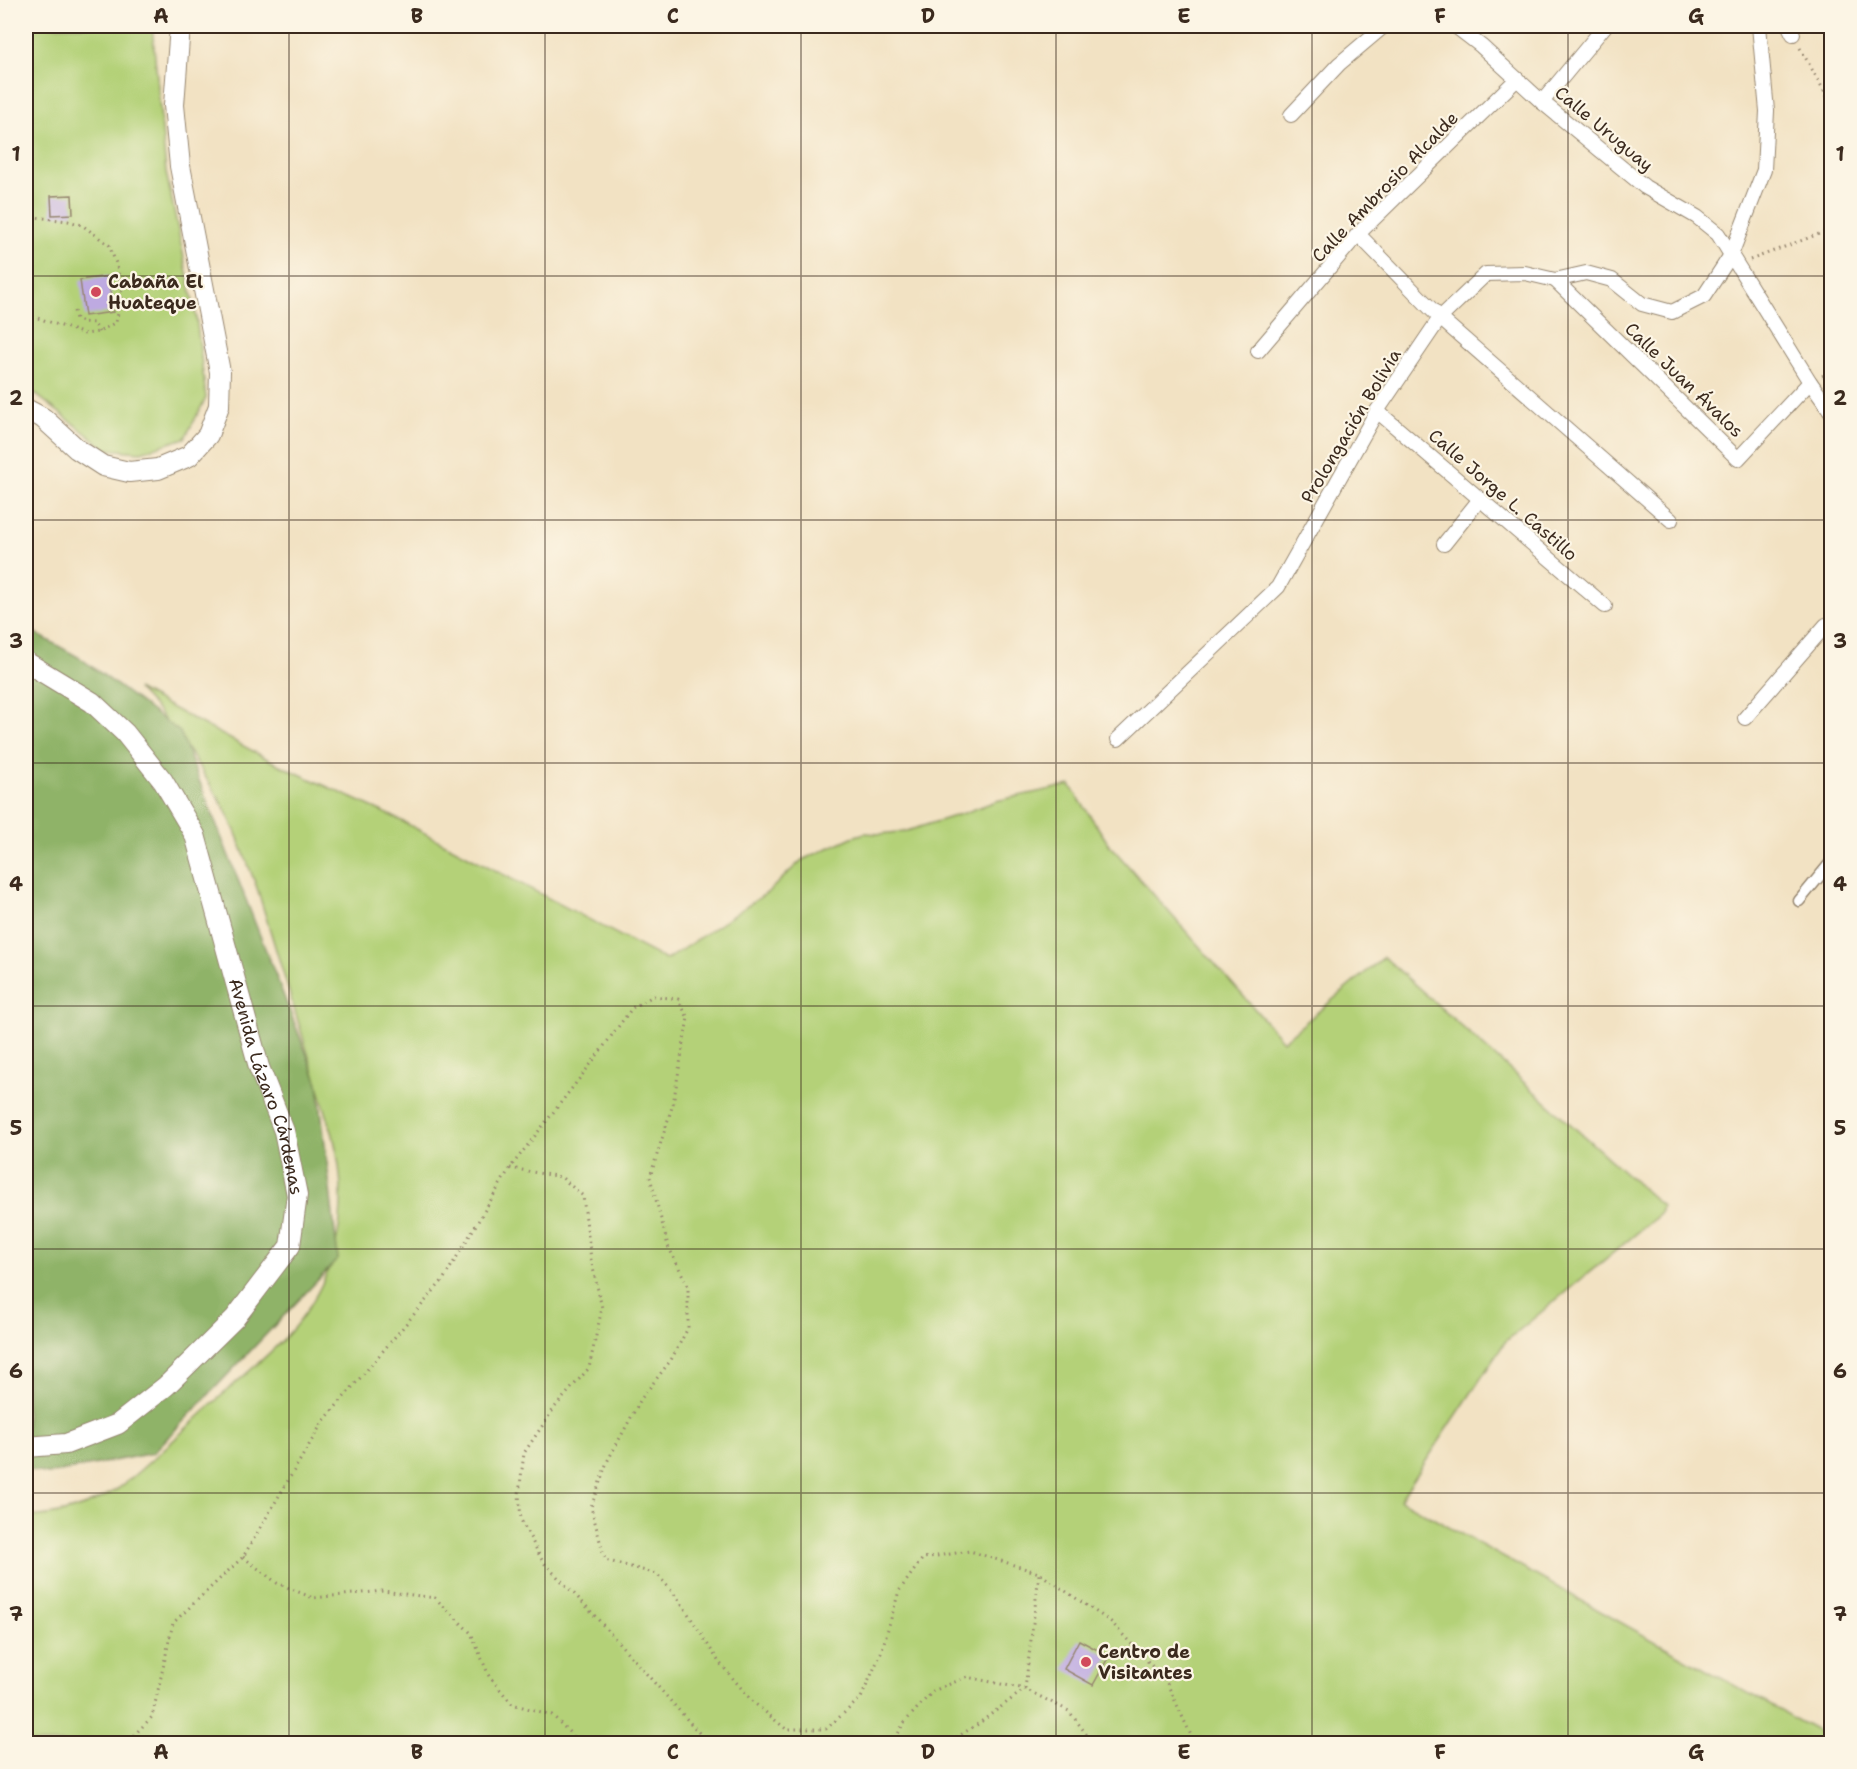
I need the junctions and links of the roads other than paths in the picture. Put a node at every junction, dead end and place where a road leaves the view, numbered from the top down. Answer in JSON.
{"nodes":[{"id":1,"x":180,"y":26,"type":"edge"},
{"id":2,"x":1383,"y":26,"type":"edge"},
{"id":3,"x":1455,"y":26,"type":"edge"},
{"id":4,"x":1605,"y":26,"type":"edge"},
{"id":5,"x":1759,"y":26,"type":"edge"},
{"id":6,"x":1517,"y":79,"type":"junction"},
{"id":7,"x":1542,"y":102,"type":"junction"},
{"id":8,"x":1291,"y":115,"type":"dead end"},
{"id":9,"x":1358,"y":234,"type":"junction"},
{"id":10,"x":1734,"y":260,"type":"junction"},
{"id":11,"x":1555,"y":280,"type":"junction"},
{"id":12,"x":1440,"y":318,"type":"junction"},
{"id":13,"x":1258,"y":351,"type":"dead end"},
{"id":14,"x":1810,"y":382,"type":"junction"},
{"id":15,"x":26,"y":409,"type":"edge"},
{"id":16,"x":1377,"y":411,"type":"junction"},
{"id":17,"x":1832,"y":413,"type":"edge"},
{"id":18,"x":1480,"y":499,"type":"junction"},
{"id":19,"x":1671,"y":520,"type":"dead end"},
{"id":20,"x":1443,"y":544,"type":"dead end"},
{"id":21,"x":1605,"y":606,"type":"dead end"},
{"id":22,"x":1829,"y":626,"type":"edge"},
{"id":23,"x":26,"y":662,"type":"edge"},
{"id":24,"x":1745,"y":718,"type":"dead end"},
{"id":25,"x":1118,"y":739,"type":"dead end"},
{"id":26,"x":1832,"y":861,"type":"edge"},
{"id":27,"x":1799,"y":901,"type":"dead end"},
{"id":28,"x":26,"y":1447,"type":"edge"}],
"edges":[{"from":1,"to":15,"type":"main road"},
{"from":2,"to":8,"type":"street"},
{"from":3,"to":6,"type":"street","name":"Calle Uruguay"},
{"from":4,"to":7,"type":"street"},
{"from":5,"to":10,"type":"street","name":"Prolongación Bolivia"},
{"from":6,"to":7,"type":"street","name":"Calle Uruguay"},
{"from":6,"to":9,"type":"street","name":"Calle Ambrosio Alcalde"},
{"from":7,"to":10,"type":"street","name":"Calle Uruguay"},
{"from":9,"to":12,"type":"street"},
{"from":9,"to":13,"type":"street","name":"Calle Ambrosio Alcalde"},
{"from":10,"to":11,"type":"street","name":"Prolongación Bolivia"},
{"from":10,"to":14,"type":"street","name":"Calle Uruguay"},
{"from":11,"to":12,"type":"street","name":"Prolongación Bolivia"},
{"from":11,"to":14,"type":"street","name":"Calle Juan Ávalos"},
{"from":12,"to":16,"type":"street","name":"Prolongación Bolivia"},
{"from":12,"to":19,"type":"street"},
{"from":14,"to":17,"type":"street","name":"Calle Uruguay"},
{"from":16,"to":18,"type":"street","name":"Calle Jorge L. Castillo"},
{"from":16,"to":25,"type":"street","name":"Prolongación Bolivia"},
{"from":18,"to":20,"type":"street"},
{"from":18,"to":21,"type":"street","name":"Calle Jorge L. Castillo"},
{"from":22,"to":24,"type":"street"},
{"from":23,"to":28,"type":"main road","name":"Avenida Lázaro Cárdenas"},
{"from":26,"to":27,"type":"street"}]}
